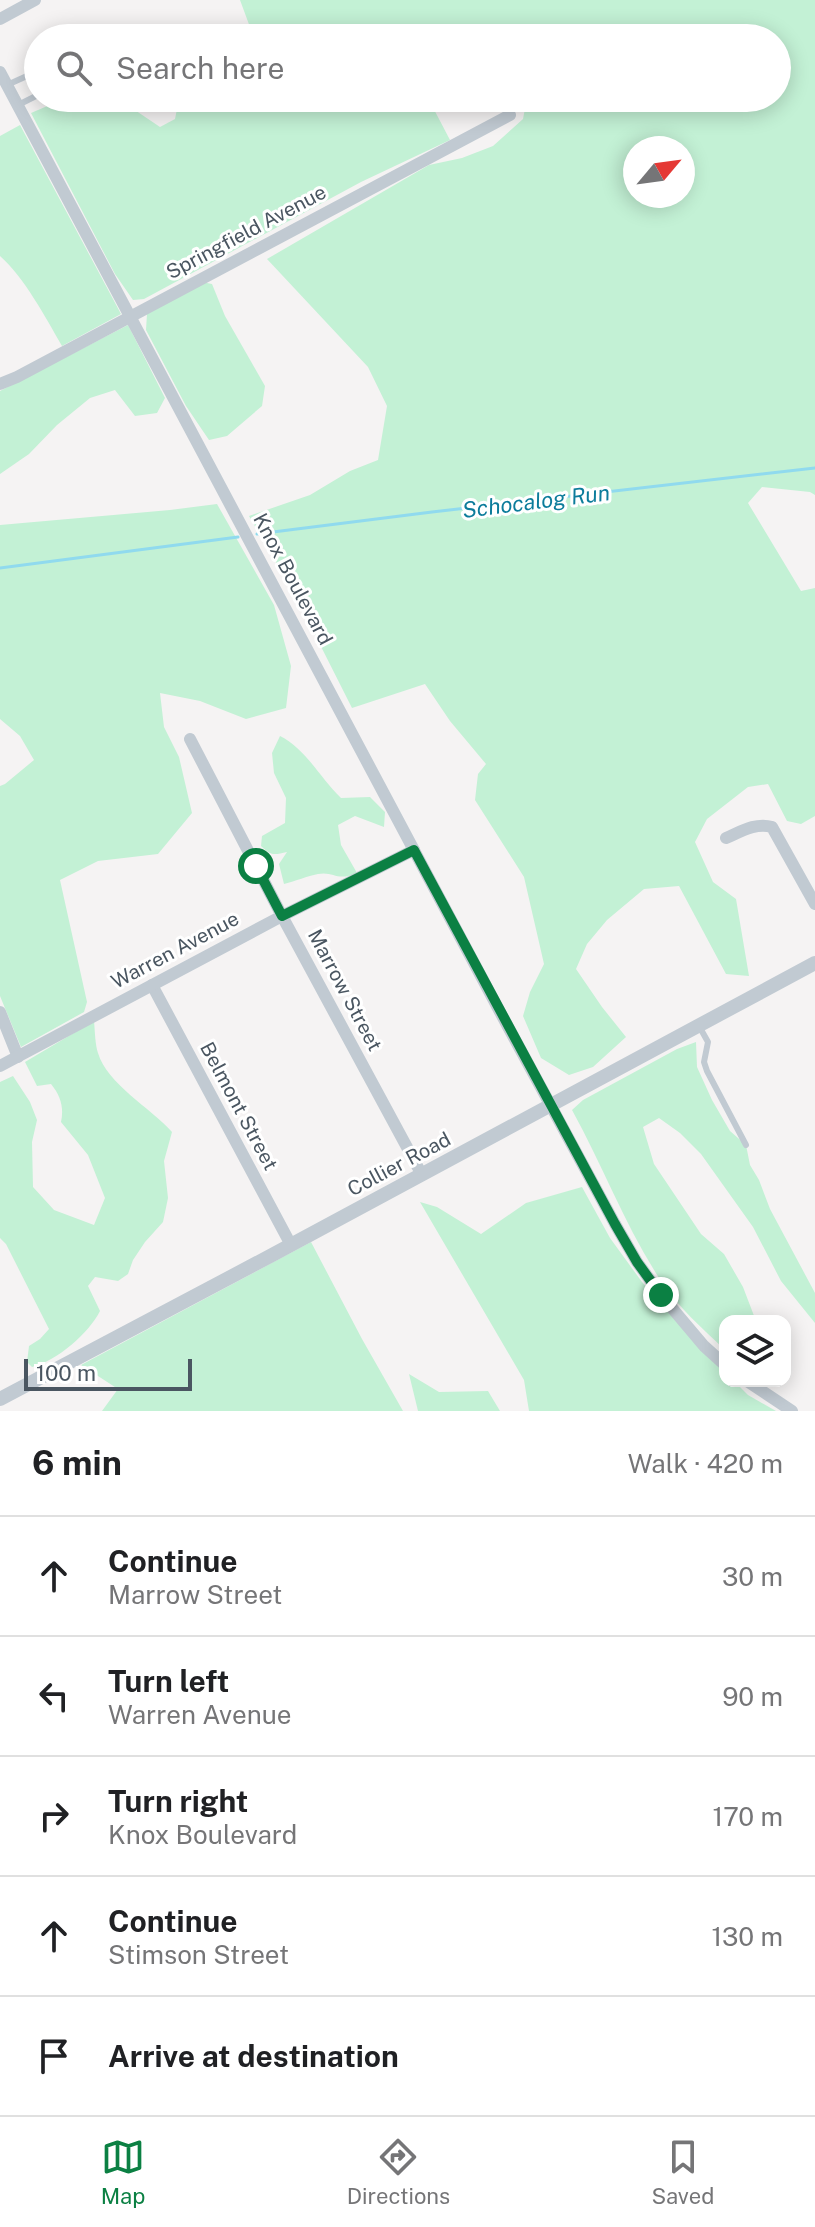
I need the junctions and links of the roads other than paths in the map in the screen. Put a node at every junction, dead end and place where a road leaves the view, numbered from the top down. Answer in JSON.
{"nodes":[{"id":1,"x":35,"y":0,"type":"edge"},
{"id":2,"x":0,"y":19,"type":"edge"},
{"id":3,"x":0,"y":72,"type":"edge"},
{"id":4,"x":24,"y":77,"type":"edge"},
{"id":5,"x":7,"y":85,"type":"junction"},
{"id":6,"x":24,"y":102,"type":"edge"},
{"id":7,"x":18,"y":105,"type":"junction"},
{"id":8,"x":510,"y":115,"type":"dead end"},
{"id":9,"x":130,"y":317,"type":"junction"},
{"id":10,"x":0,"y":384,"type":"edge"},
{"id":11,"x":190,"y":739,"type":"dead end"},
{"id":12,"x":726,"y":838,"type":"dead end"},
{"id":13,"x":414,"y":850,"type":"junction"},
{"id":14,"x":815,"y":904,"type":"edge"},
{"id":15,"x":282,"y":916,"type":"junction"},
{"id":16,"x":815,"y":963,"type":"edge"},
{"id":17,"x":152,"y":985,"type":"junction"},
{"id":18,"x":0,"y":1012,"type":"edge"},
{"id":19,"x":699,"y":1026,"type":"junction"},
{"id":20,"x":18,"y":1057,"type":"junction"},
{"id":21,"x":0,"y":1066,"type":"edge"},
{"id":22,"x":550,"y":1105,"type":"junction"},
{"id":23,"x":746,"y":1145,"type":"dead end"},
{"id":24,"x":422,"y":1175,"type":"junction"},
{"id":25,"x":291,"y":1245,"type":"junction"},
{"id":26,"x":719,"y":1359,"type":"edge"},
{"id":27,"x":756,"y":1387,"type":"edge"},
{"id":28,"x":0,"y":1399,"type":"edge"},
{"id":29,"x":792,"y":1411,"type":"edge"}],
"edges":[{"from":1,"to":2,"type":"street"},
{"from":3,"to":5,"type":"street","name":"Knox Boulevard"},
{"from":4,"to":5,"type":"lane"},
{"from":5,"to":7,"type":"street","name":"Knox Boulevard"},
{"from":6,"to":7,"type":"lane"},
{"from":7,"to":9,"type":"street","name":"Knox Boulevard"},
{"from":8,"to":9,"type":"street","name":"Springfield Avenue"},
{"from":9,"to":10,"type":"street","name":"Springfield Avenue"},
{"from":9,"to":13,"type":"street","name":"Knox Boulevard"},
{"from":11,"to":15,"type":"street","name":"Marrow Street"},
{"from":12,"to":14,"type":"street"},
{"from":13,"to":15,"type":"street","name":"Warren Avenue"},
{"from":13,"to":22,"type":"street","name":"Knox Boulevard"},
{"from":15,"to":17,"type":"street","name":"Warren Avenue"},
{"from":15,"to":24,"type":"street","name":"Marrow Street"},
{"from":16,"to":19,"type":"street","name":"Collier Road"},
{"from":17,"to":20,"type":"street","name":"Warren Avenue"},
{"from":17,"to":25,"type":"street","name":"Belmont Street"},
{"from":18,"to":20,"type":"street"},
{"from":19,"to":22,"type":"street","name":"Collier Road"},
{"from":19,"to":23,"type":"lane"},
{"from":20,"to":21,"type":"street","name":"Warren Avenue"},
{"from":22,"to":24,"type":"street","name":"Collier Road"},
{"from":22,"to":26,"type":"street","name":"Knox Boulevard"},
{"from":24,"to":25,"type":"street","name":"Collier Road"},
{"from":25,"to":28,"type":"street","name":"Collier Road"},
{"from":27,"to":29,"type":"street"}]}
